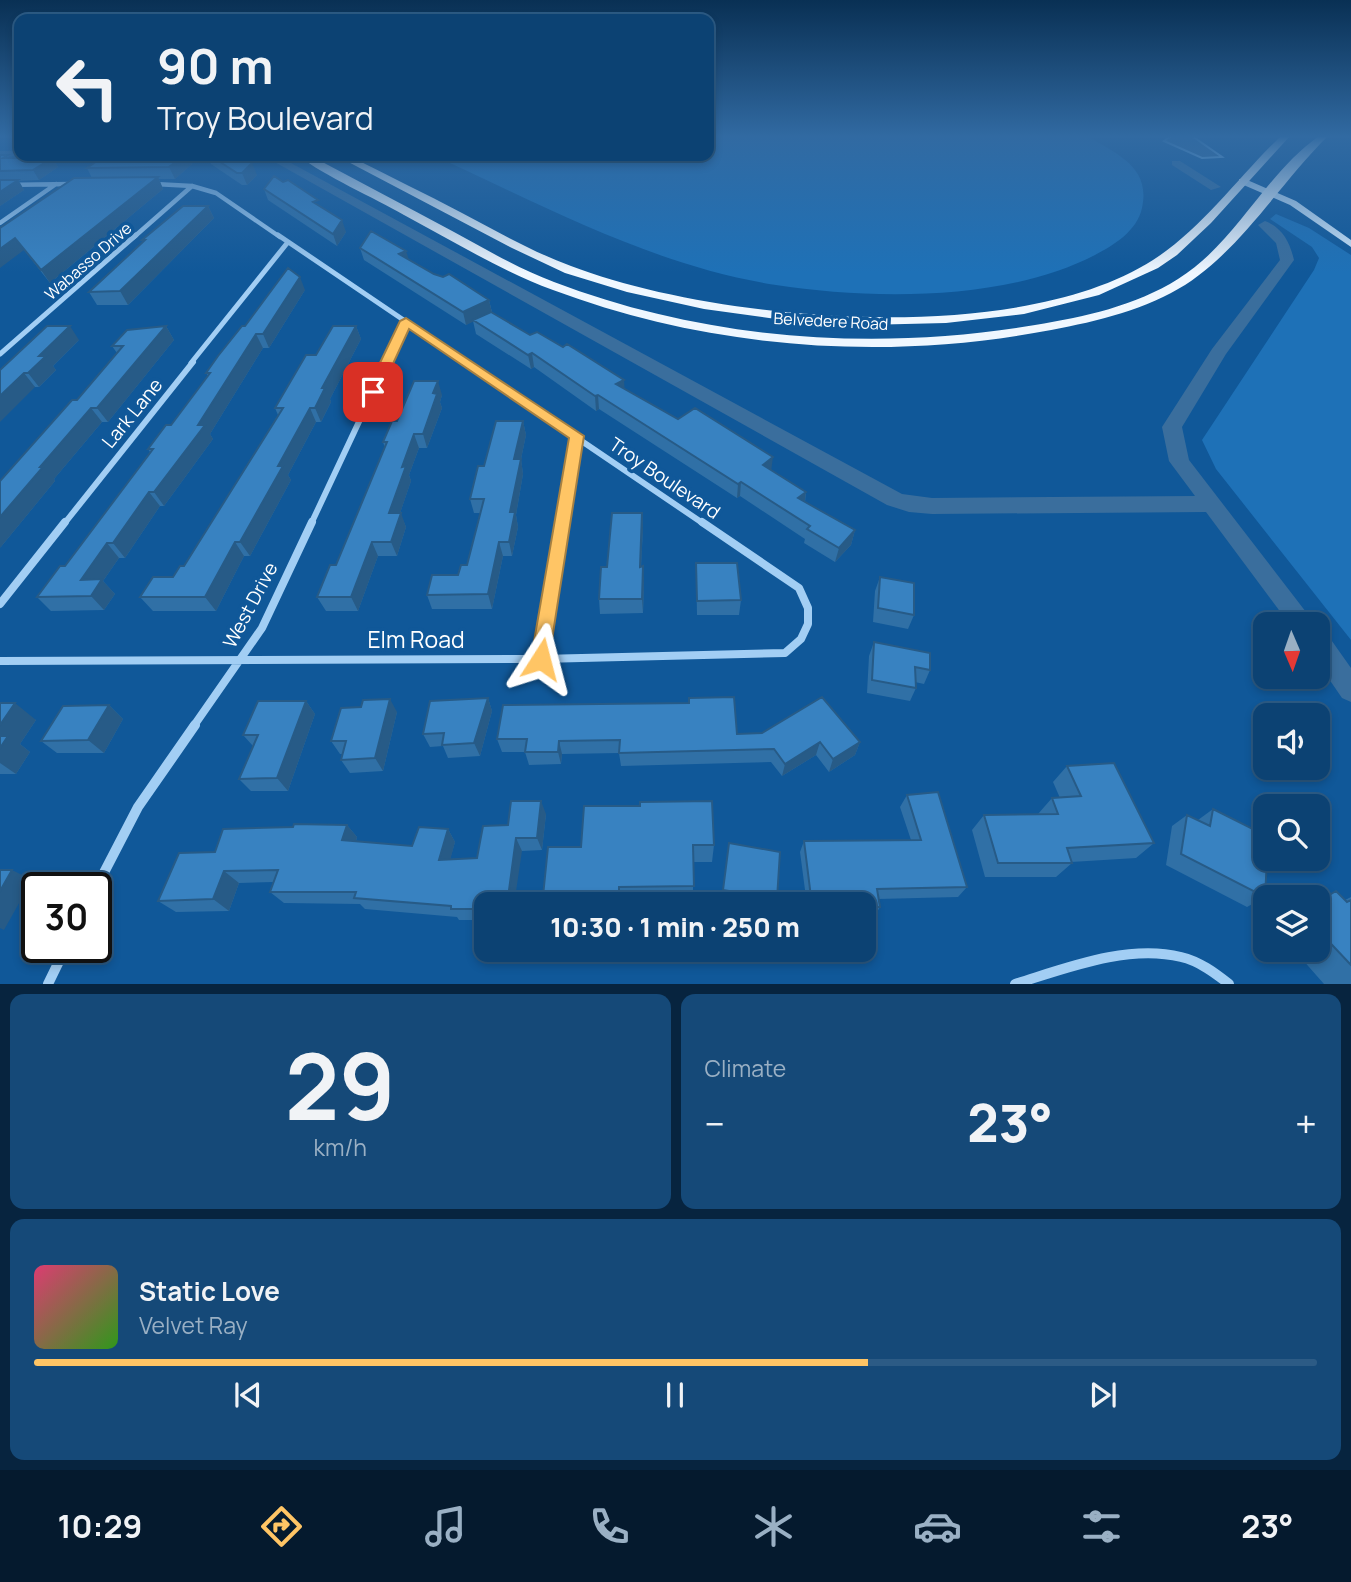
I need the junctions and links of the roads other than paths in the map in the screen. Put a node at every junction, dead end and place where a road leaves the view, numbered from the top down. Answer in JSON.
{"nodes":[{"id":1,"x":352,"y":182,"type":"edge"},
{"id":2,"x":392,"y":182,"type":"edge"},
{"id":3,"x":1241,"y":182,"type":"edge"},
{"id":4,"x":1244,"y":182,"type":"edge"},
{"id":5,"x":1280,"y":182,"type":"edge"},
{"id":6,"x":0,"y":184,"type":"edge"},
{"id":7,"x":57,"y":184,"type":"junction"},
{"id":8,"x":83,"y":184,"type":"edge"},
{"id":9,"x":149,"y":184,"type":"edge"},
{"id":10,"x":192,"y":186,"type":"junction"},
{"id":11,"x":1270,"y":193,"type":"junction"},
{"id":12,"x":416,"y":194,"type":"junction"},
{"id":13,"x":390,"y":202,"type":"junction"},
{"id":14,"x":0,"y":223,"type":"edge"},
{"id":15,"x":288,"y":242,"type":"junction"},
{"id":16,"x":1351,"y":244,"type":"edge"},
{"id":17,"x":406,"y":321,"type":"junction"},
{"id":18,"x":0,"y":354,"type":"edge"},
{"id":19,"x":577,"y":436,"type":"junction"},
{"id":20,"x":0,"y":604,"type":"edge"},
{"id":21,"x":810,"y":616,"type":"joint"},
{"id":22,"x":541,"y":659,"type":"junction"},
{"id":23,"x":242,"y":660,"type":"junction"},
{"id":24,"x":0,"y":661,"type":"edge"},
{"id":25,"x":104,"y":872,"type":"edge"},
{"id":26,"x":58,"y":963,"type":"edge"},
{"id":27,"x":48,"y":984,"type":"edge"},
{"id":28,"x":1015,"y":984,"type":"edge"},
{"id":29,"x":1229,"y":984,"type":"edge"}],
"edges":[{"from":1,"to":13,"type":"main road","name":"Belvedere Road"},
{"from":2,"to":12,"type":"main road","name":"Belvedere Road"},
{"from":3,"to":12,"type":"main road","name":"Belvedere Road"},
{"from":4,"to":11,"type":"street"},
{"from":5,"to":11,"type":"main road","name":"Belvedere Road"},
{"from":6,"to":7,"type":"street"},
{"from":7,"to":8,"type":"street"},
{"from":7,"to":14,"type":"street"},
{"from":9,"to":10,"type":"street","name":"Troy Boulevard"},
{"from":10,"to":15,"type":"street","name":"Troy Boulevard"},
{"from":10,"to":18,"type":"street","name":"Wabasso Drive"},
{"from":11,"to":13,"type":"main road","name":"Belvedere Road"},
{"from":11,"to":16,"type":"street"},
{"from":12,"to":13,"type":"main road"},
{"from":15,"to":17,"type":"street","name":"Troy Boulevard"},
{"from":15,"to":20,"type":"street","name":"Lark Lane"},
{"from":17,"to":19,"type":"street","name":"Troy Boulevard"},
{"from":17,"to":23,"type":"street","name":"West Drive"},
{"from":19,"to":21,"type":"street","name":"Troy Boulevard"},
{"from":19,"to":22,"type":"street"},
{"from":21,"to":22,"type":"street","name":"Elm Road"},
{"from":22,"to":23,"type":"street","name":"Elm Road"},
{"from":23,"to":24,"type":"street","name":"Elm Road"},
{"from":23,"to":25,"type":"street","name":"West Drive"},
{"from":26,"to":27,"type":"street"},
{"from":28,"to":29,"type":"street"}]}
